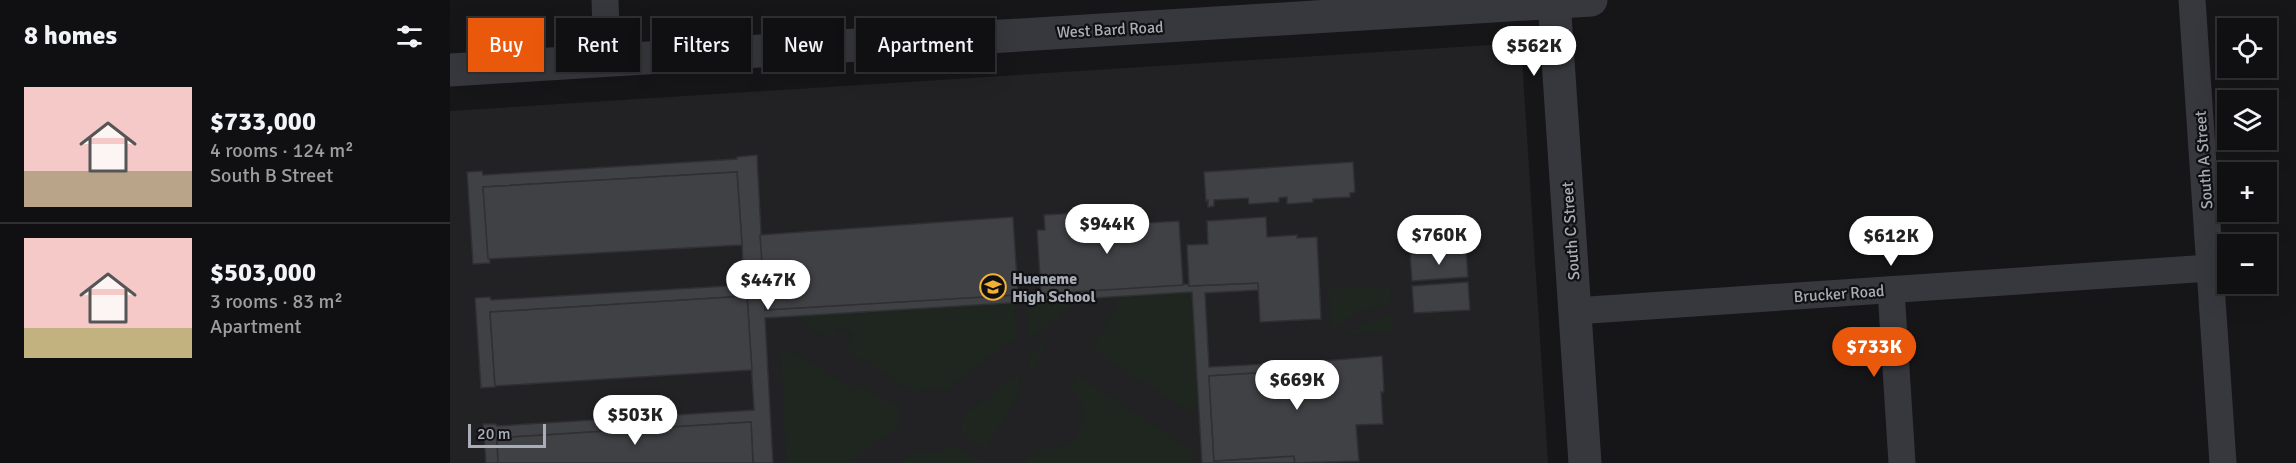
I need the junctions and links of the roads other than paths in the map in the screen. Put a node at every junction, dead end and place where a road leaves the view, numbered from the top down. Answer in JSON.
{"nodes":[{"id":1,"x":605,"y":0,"type":"edge"},
{"id":2,"x":1591,"y":0,"type":"edge"},
{"id":3,"x":2192,"y":0,"type":"edge"},
{"id":4,"x":1554,"y":1,"type":"edge"},
{"id":5,"x":606,"y":18,"type":"edge"},
{"id":6,"x":640,"y":58,"type":"edge"},
{"id":7,"x":556,"y":63,"type":"edge"},
{"id":8,"x":450,"y":70,"type":"edge"},
{"id":9,"x":2210,"y":268,"type":"junction"},
{"id":10,"x":1891,"y":290,"type":"junction"},
{"id":11,"x":1575,"y":311,"type":"junction"},
{"id":12,"x":1585,"y":463,"type":"edge"},
{"id":13,"x":1902,"y":463,"type":"edge"},
{"id":14,"x":2223,"y":463,"type":"edge"}],
"edges":[{"from":1,"to":5,"type":"street"},
{"from":2,"to":4,"type":"street","name":"West Bard Road"},
{"from":3,"to":9,"type":"street","name":"South A Street"},
{"from":4,"to":6,"type":"street","name":"West Bard Road"},
{"from":4,"to":11,"type":"street","name":"South C Street"},
{"from":7,"to":8,"type":"street","name":"West Bard Road"},
{"from":9,"to":10,"type":"street","name":"Brucker Road"},
{"from":9,"to":14,"type":"street","name":"South A Street"},
{"from":10,"to":11,"type":"street","name":"Brucker Road"},
{"from":10,"to":13,"type":"street"},
{"from":11,"to":12,"type":"street","name":"South C Street"}]}
